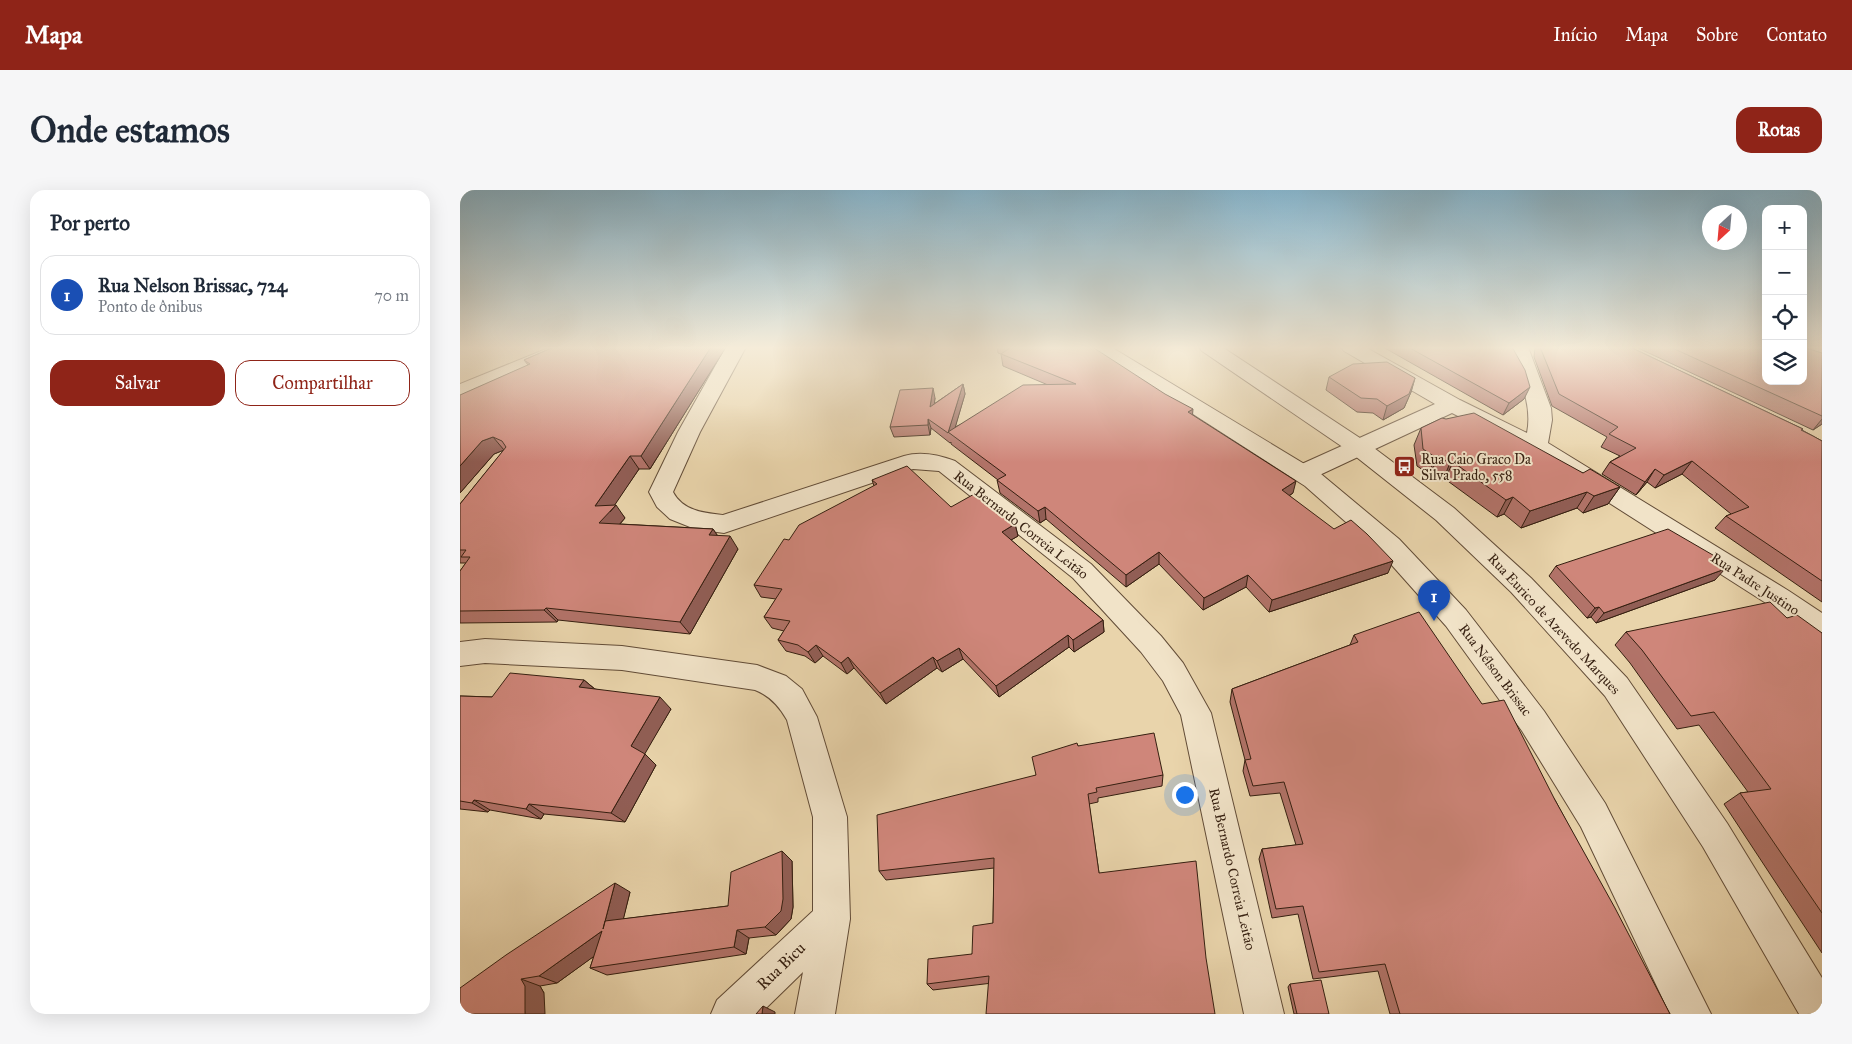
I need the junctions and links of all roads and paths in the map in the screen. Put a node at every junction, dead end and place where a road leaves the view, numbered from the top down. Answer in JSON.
{"nodes":[{"id":1,"x":475,"y":385,"type":"edge"},
{"id":2,"x":714,"y":385,"type":"edge"},
{"id":3,"x":1162,"y":385,"type":"edge"},
{"id":4,"x":1267,"y":385,"type":"edge"},
{"id":5,"x":1418,"y":385,"type":"edge"},
{"id":6,"x":1532,"y":385,"type":"edge"},
{"id":7,"x":460,"y":392,"type":"edge"},
{"id":8,"x":1452,"y":405,"type":"junction"},
{"id":9,"x":1536,"y":446,"type":"junction"},
{"id":10,"x":1358,"y":447,"type":"junction"},
{"id":11,"x":1303,"y":473,"type":"junction"},
{"id":12,"x":1822,"y":628,"type":"edge"},
{"id":13,"x":460,"y":654,"type":"edge"},
{"id":14,"x":832,"y":919,"type":"junction"},
{"id":15,"x":731,"y":1014,"type":"edge"},
{"id":16,"x":816,"y":1014,"type":"edge"},
{"id":17,"x":1264,"y":1014,"type":"edge"},
{"id":18,"x":1691,"y":1014,"type":"edge"},
{"id":19,"x":1821,"y":1014,"type":"edge"}],
"edges":[{"from":1,"to":7,"type":"street"},
{"from":2,"to":17,"type":"street","name":"Rua Bernardo Correia Leitão"},
{"from":3,"to":11,"type":"street","name":"Rua Nélson Brissac"},
{"from":4,"to":10,"type":"street","name":"Rua Eurico de Azevedo Marques"},
{"from":5,"to":8,"type":"street","name":"Rua Padre Justino"},
{"from":6,"to":9,"type":"street"},
{"from":8,"to":9,"type":"street","name":"Rua Padre Justino"},
{"from":8,"to":10,"type":"street"},
{"from":9,"to":12,"type":"street","name":"Rua Padre Justino"},
{"from":10,"to":11,"type":"street"},
{"from":10,"to":19,"type":"street","name":"Rua Eurico de Azevedo Marques"},
{"from":11,"to":18,"type":"street","name":"Rua Nélson Brissac"},
{"from":13,"to":14,"type":"street"},
{"from":14,"to":15,"type":"street","name":"Rua Bicu"},
{"from":14,"to":16,"type":"street"}]}
